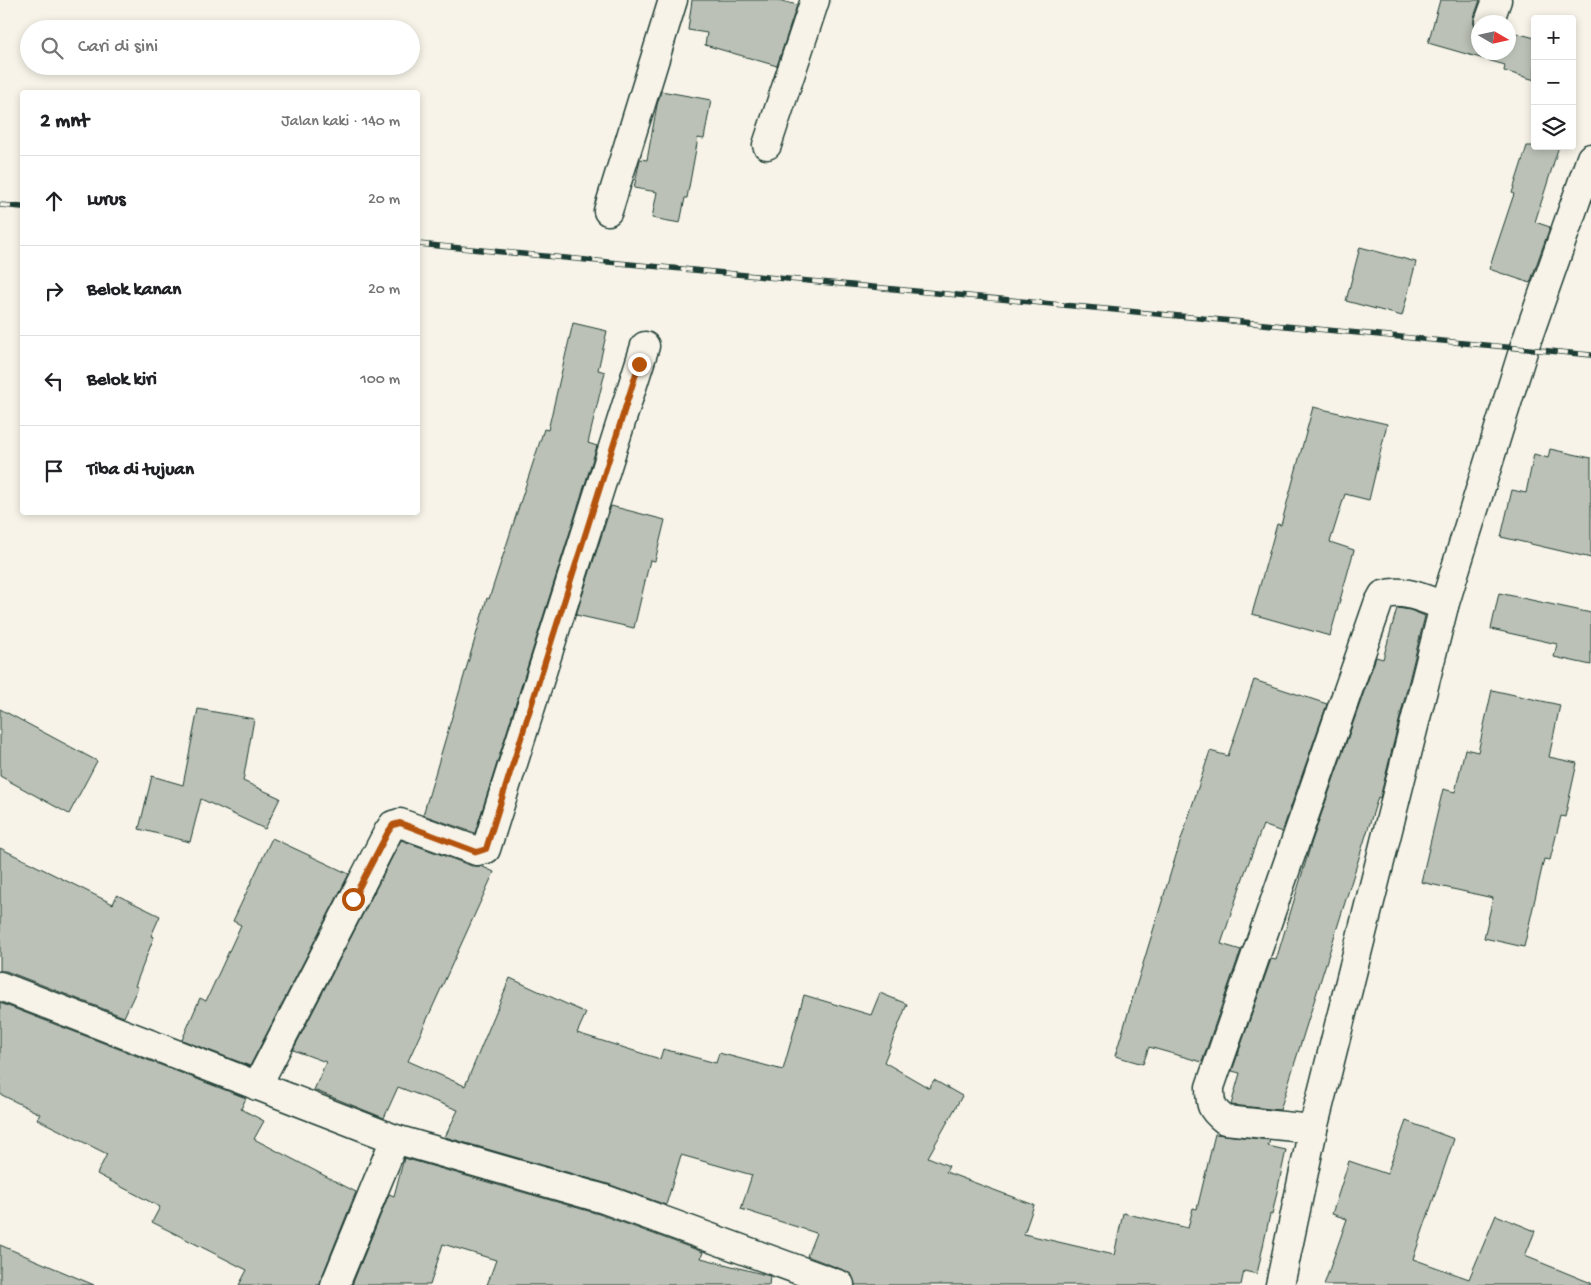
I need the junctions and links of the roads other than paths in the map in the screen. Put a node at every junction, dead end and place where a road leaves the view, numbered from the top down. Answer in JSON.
{"nodes":[{"id":1,"x":673,"y":0,"type":"edge"},
{"id":2,"x":815,"y":0,"type":"edge"},
{"id":3,"x":1497,"y":0,"type":"edge"},
{"id":4,"x":1492,"y":15,"type":"edge"},
{"id":5,"x":767,"y":145,"type":"dead end"},
{"id":6,"x":1591,"y":158,"type":"edge"},
{"id":7,"x":608,"y":211,"type":"dead end"},
{"id":8,"x":645,"y":346,"type":"dead end"},
{"id":9,"x":1444,"y":606,"type":"junction"},
{"id":10,"x":0,"y":986,"type":"edge"},
{"id":11,"x":257,"y":1086,"type":"junction"},
{"id":12,"x":1313,"y":1129,"type":"junction"},
{"id":13,"x":395,"y":1139,"type":"junction"},
{"id":14,"x":335,"y":1285,"type":"edge"},
{"id":15,"x":840,"y":1285,"type":"edge"},
{"id":16,"x":1280,"y":1285,"type":"edge"}],
"edges":[{"from":1,"to":7,"type":"street"},
{"from":2,"to":5,"type":"street"},
{"from":3,"to":4,"type":"street"},
{"from":6,"to":9,"type":"street"},
{"from":8,"to":11,"type":"street"},
{"from":9,"to":12,"type":"street"},
{"from":9,"to":12,"type":"street"},
{"from":10,"to":11,"type":"street"},
{"from":11,"to":13,"type":"street"},
{"from":12,"to":16,"type":"street"},
{"from":13,"to":14,"type":"street"},
{"from":13,"to":15,"type":"street"}]}
